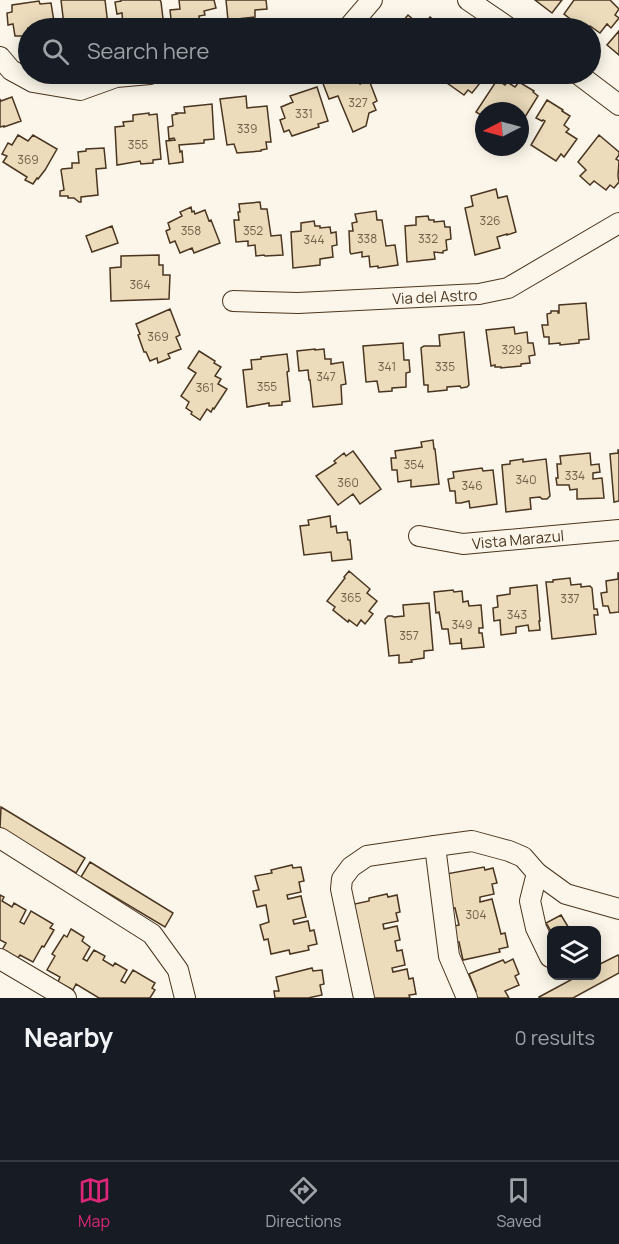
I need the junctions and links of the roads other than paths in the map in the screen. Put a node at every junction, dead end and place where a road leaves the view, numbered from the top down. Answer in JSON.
{"nodes":[{"id":1,"x":372,"y":0,"type":"edge"},
{"id":2,"x":468,"y":0,"type":"edge"},
{"id":3,"x":357,"y":18,"type":"edge"},
{"id":4,"x":494,"y":18,"type":"edge"},
{"id":5,"x":0,"y":57,"type":"edge"},
{"id":6,"x":18,"y":74,"type":"edge"},
{"id":7,"x":45,"y":84,"type":"edge"},
{"id":8,"x":97,"y":84,"type":"edge"},
{"id":9,"x":591,"y":84,"type":"edge"},
{"id":10,"x":619,"y":105,"type":"edge"},
{"id":11,"x":619,"y":223,"type":"edge"},
{"id":12,"x":233,"y":301,"type":"dead end"},
{"id":13,"x":619,"y":530,"type":"edge"},
{"id":14,"x":419,"y":536,"type":"dead end"},
{"id":15,"x":0,"y":838,"type":"edge"},
{"id":16,"x":435,"y":846,"type":"junction"},
{"id":17,"x":537,"y":873,"type":"junction"},
{"id":18,"x":619,"y":909,"type":"edge"},
{"id":19,"x":547,"y":951,"type":"edge"},
{"id":20,"x":0,"y":959,"type":"edge"},
{"id":21,"x":66,"y":998,"type":"edge"},
{"id":22,"x":185,"y":998,"type":"edge"},
{"id":23,"x":364,"y":998,"type":"edge"},
{"id":24,"x":466,"y":998,"type":"edge"}],
"edges":[{"from":1,"to":3,"type":"street"},
{"from":2,"to":4,"type":"street"},
{"from":5,"to":6,"type":"street"},
{"from":7,"to":8,"type":"street"},
{"from":9,"to":10,"type":"street"},
{"from":11,"to":12,"type":"street","name":"Via del Astro"},
{"from":13,"to":14,"type":"street","name":"Vista Marazul"},
{"from":15,"to":22,"type":"street"},
{"from":16,"to":17,"type":"street"},
{"from":16,"to":23,"type":"street"},
{"from":16,"to":24,"type":"street"},
{"from":17,"to":18,"type":"street"},
{"from":17,"to":19,"type":"street"},
{"from":20,"to":21,"type":"street"}]}
